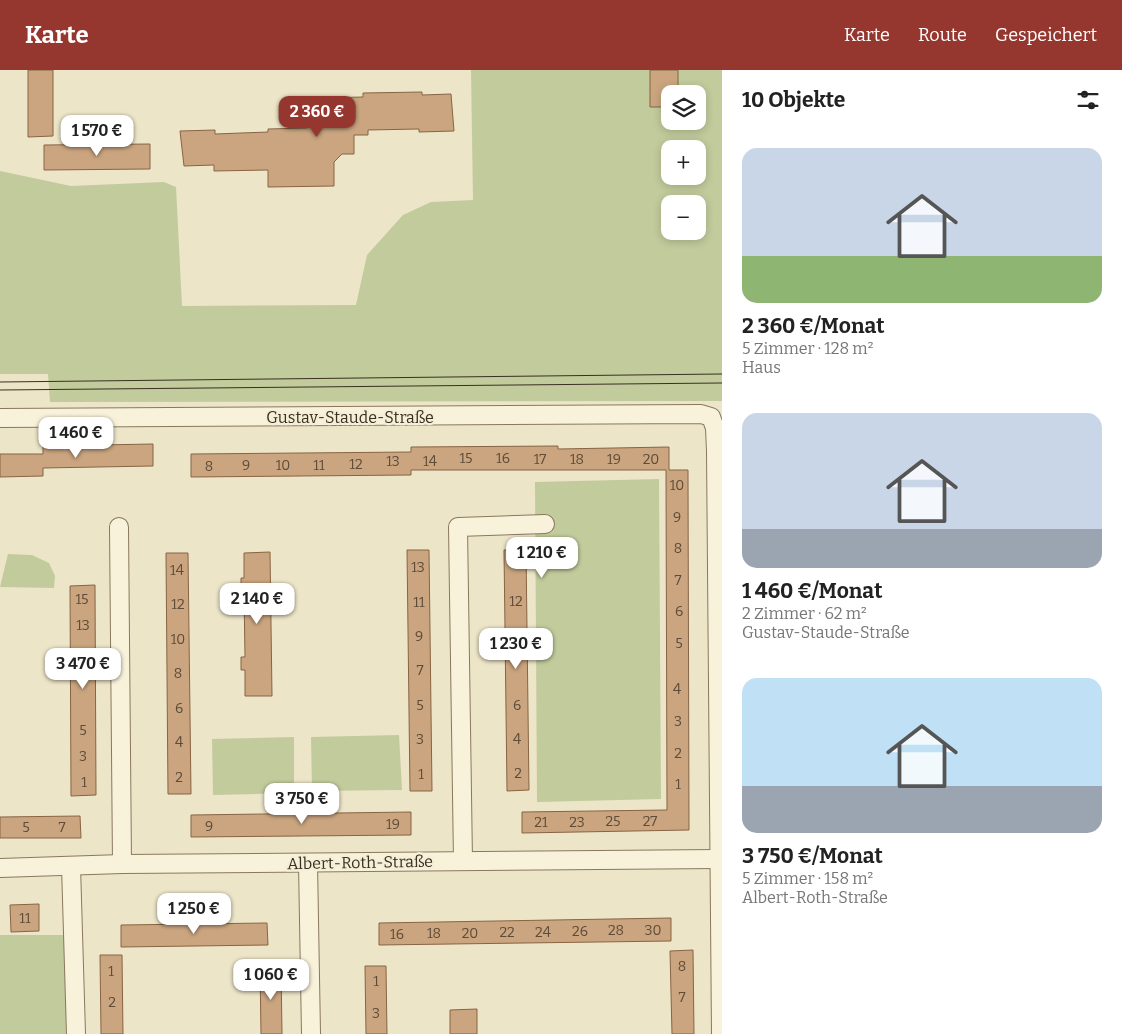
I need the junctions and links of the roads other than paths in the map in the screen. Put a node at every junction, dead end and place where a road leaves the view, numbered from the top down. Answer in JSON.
{"nodes":[{"id":1,"x":0,"y":418,"type":"edge"},
{"id":2,"x":545,"y":524,"type":"dead end"},
{"id":3,"x":119,"y":527,"type":"dead end"},
{"id":4,"x":719,"y":859,"type":"junction"},
{"id":5,"x":463,"y":860,"type":"junction"},
{"id":6,"x":308,"y":863,"type":"junction"},
{"id":7,"x":122,"y":864,"type":"junction"},
{"id":8,"x":71,"y":866,"type":"junction"},
{"id":9,"x":0,"y":868,"type":"edge"},
{"id":10,"x":76,"y":1034,"type":"edge"},
{"id":11,"x":311,"y":1034,"type":"edge"},
{"id":12,"x":721,"y":1034,"type":"edge"}],
"edges":[{"from":1,"to":4,"type":"street","name":"Gustav-Staude-Straße"},
{"from":2,"to":5,"type":"street"},
{"from":3,"to":7,"type":"street"},
{"from":4,"to":5,"type":"street","name":"Albert-Roth-Straße"},
{"from":4,"to":12,"type":"street"},
{"from":5,"to":6,"type":"street","name":"Albert-Roth-Straße"},
{"from":6,"to":7,"type":"street","name":"Albert-Roth-Straße"},
{"from":6,"to":11,"type":"street"},
{"from":7,"to":8,"type":"street","name":"Albert-Roth-Straße"},
{"from":8,"to":9,"type":"street","name":"Albert-Roth-Straße"},
{"from":8,"to":10,"type":"street"}]}
